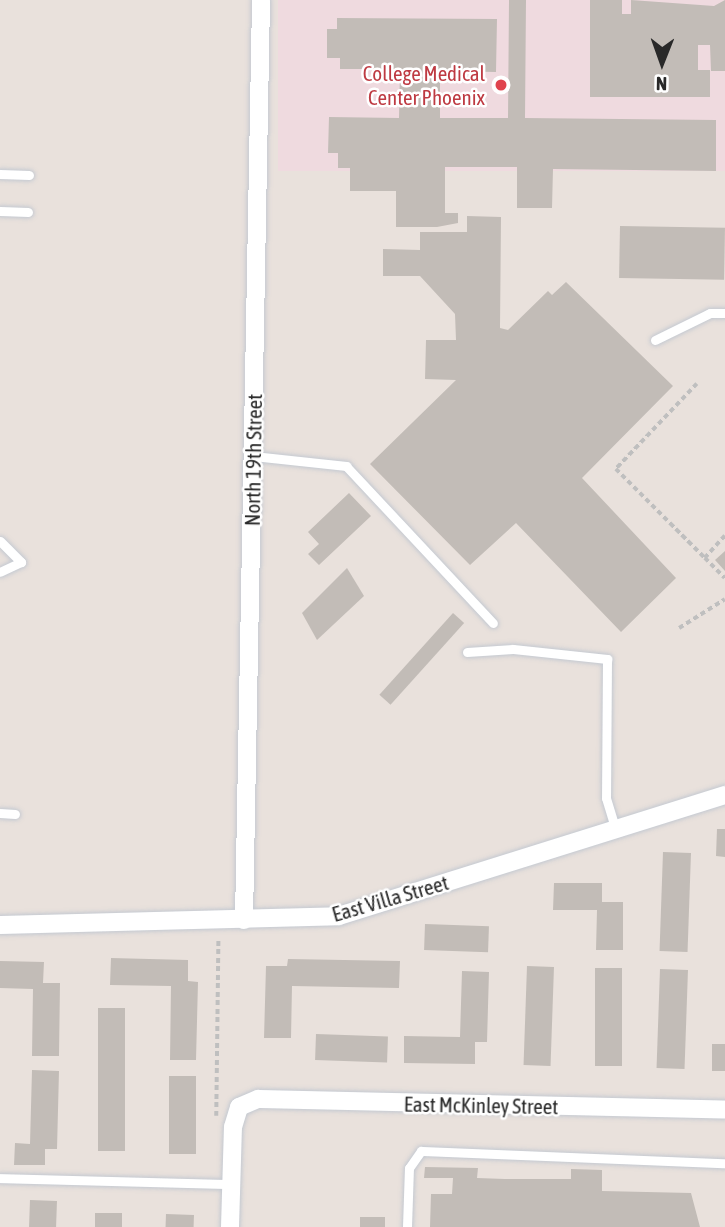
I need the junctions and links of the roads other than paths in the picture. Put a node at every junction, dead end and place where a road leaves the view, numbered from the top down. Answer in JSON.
{"nodes":[{"id":1,"x":261,"y":0,"type":"edge"},
{"id":2,"x":0,"y":174,"type":"edge"},
{"id":3,"x":29,"y":175,"type":"dead end"},
{"id":4,"x":0,"y":211,"type":"edge"},
{"id":5,"x":28,"y":212,"type":"dead end"},
{"id":6,"x":725,"y":313,"type":"edge"},
{"id":7,"x":656,"y":341,"type":"dead end"},
{"id":8,"x":253,"y":456,"type":"junction"},
{"id":9,"x":0,"y":541,"type":"edge"},
{"id":10,"x":0,"y":572,"type":"edge"},
{"id":11,"x":493,"y":623,"type":"dead end"},
{"id":12,"x":467,"y":652,"type":"dead end"},
{"id":13,"x":725,"y":795,"type":"edge"},
{"id":14,"x":0,"y":813,"type":"edge"},
{"id":15,"x":15,"y":814,"type":"dead end"},
{"id":16,"x":616,"y":830,"type":"junction"},
{"id":17,"x":244,"y":920,"type":"junction"},
{"id":18,"x":0,"y":925,"type":"edge"},
{"id":19,"x":725,"y":1111,"type":"edge"},
{"id":20,"x":725,"y":1163,"type":"edge"},
{"id":21,"x":0,"y":1178,"type":"edge"},
{"id":22,"x":231,"y":1184,"type":"junction"},
{"id":23,"x":230,"y":1227,"type":"edge"},
{"id":24,"x":407,"y":1227,"type":"edge"}],
"edges":[{"from":1,"to":8,"type":"street","name":"North 19th Street"},
{"from":2,"to":3,"type":"lane"},
{"from":4,"to":5,"type":"lane"},
{"from":6,"to":7,"type":"lane"},
{"from":8,"to":11,"type":"lane"},
{"from":8,"to":17,"type":"street","name":"North 19th Street"},
{"from":9,"to":10,"type":"lane"},
{"from":12,"to":16,"type":"lane"},
{"from":13,"to":16,"type":"street","name":"East Villa Street"},
{"from":14,"to":15,"type":"lane"},
{"from":16,"to":17,"type":"street","name":"East Villa Street"},
{"from":17,"to":18,"type":"street","name":"East Villa Street"},
{"from":19,"to":22,"type":"street","name":"East McKinley Street"},
{"from":20,"to":24,"type":"lane"},
{"from":21,"to":22,"type":"lane"},
{"from":22,"to":23,"type":"street"}]}
